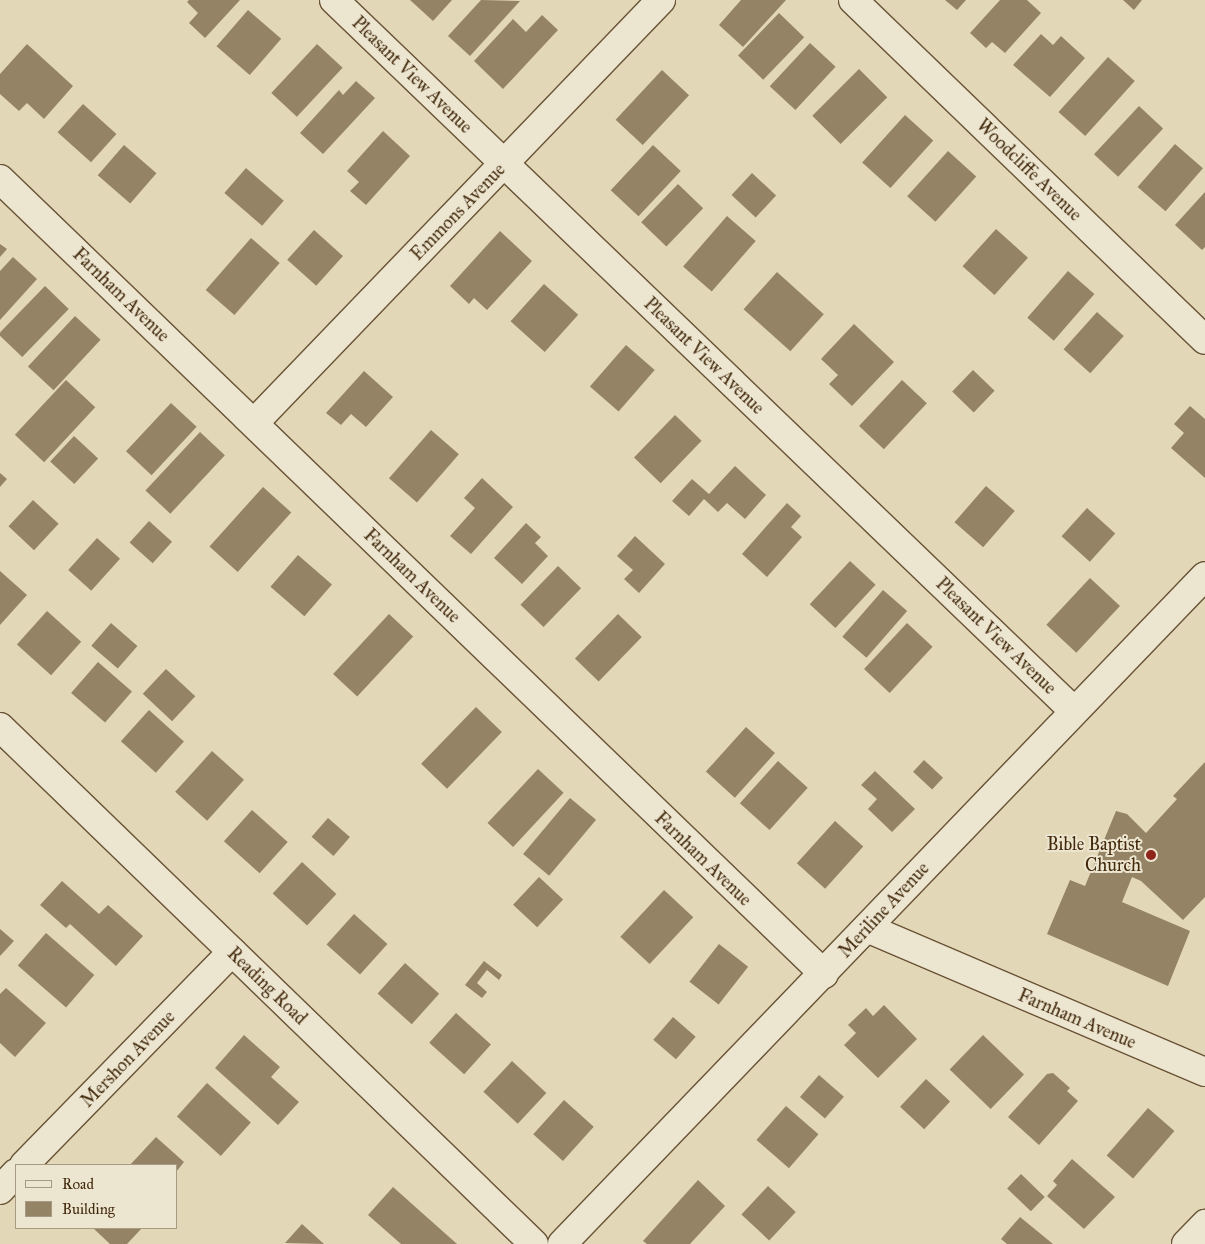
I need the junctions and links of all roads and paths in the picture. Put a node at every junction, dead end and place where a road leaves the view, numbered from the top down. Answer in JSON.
{"nodes":[{"id":1,"x":334,"y":0,"type":"edge"},
{"id":2,"x":661,"y":0,"type":"edge"},
{"id":3,"x":853,"y":0,"type":"edge"},
{"id":4,"x":504,"y":164,"type":"junction"},
{"id":5,"x":0,"y":179,"type":"edge"},
{"id":6,"x":1205,"y":340,"type":"edge"},
{"id":7,"x":254,"y":423,"type":"junction"},
{"id":8,"x":1205,"y":576,"type":"edge"},
{"id":9,"x":1074,"y":711,"type":"junction"},
{"id":10,"x":0,"y":728,"type":"edge"},
{"id":11,"x":867,"y":928,"type":"junction"},
{"id":12,"x":232,"y":952,"type":"junction"},
{"id":13,"x":824,"y":974,"type":"junction"},
{"id":14,"x":1205,"y":1072,"type":"edge"},
{"id":15,"x":25,"y":1164,"type":"edge"},
{"id":16,"x":15,"y":1174,"type":"edge"},
{"id":17,"x":0,"y":1190,"type":"edge"},
{"id":18,"x":1205,"y":1224,"type":"edge"},
{"id":19,"x":534,"y":1244,"type":"edge"},
{"id":20,"x":562,"y":1244,"type":"edge"},
{"id":21,"x":1186,"y":1244,"type":"edge"}],
"edges":[{"from":1,"to":4,"type":"street","name":"Pleasant View Avenue"},
{"from":2,"to":4,"type":"street","name":"Emmons Avenue"},
{"from":3,"to":6,"type":"street","name":"Woodcliffe Avenue"},
{"from":4,"to":7,"type":"street","name":"Emmons Avenue"},
{"from":4,"to":9,"type":"street","name":"Pleasant View Avenue"},
{"from":5,"to":7,"type":"street","name":"Farnham Avenue"},
{"from":7,"to":13,"type":"street","name":"Farnham Avenue"},
{"from":8,"to":9,"type":"street","name":"Meriline Avenue"},
{"from":9,"to":11,"type":"street","name":"Meriline Avenue"},
{"from":10,"to":12,"type":"street","name":"Reading Road"},
{"from":11,"to":13,"type":"street","name":"Meriline Avenue"},
{"from":11,"to":14,"type":"street","name":"Farnham Avenue"},
{"from":12,"to":15,"type":"street","name":"Mershon Avenue"},
{"from":12,"to":19,"type":"street","name":"Reading Road"},
{"from":13,"to":20,"type":"street","name":"Meriline Avenue"},
{"from":16,"to":17,"type":"street"},
{"from":18,"to":21,"type":"street"}]}
